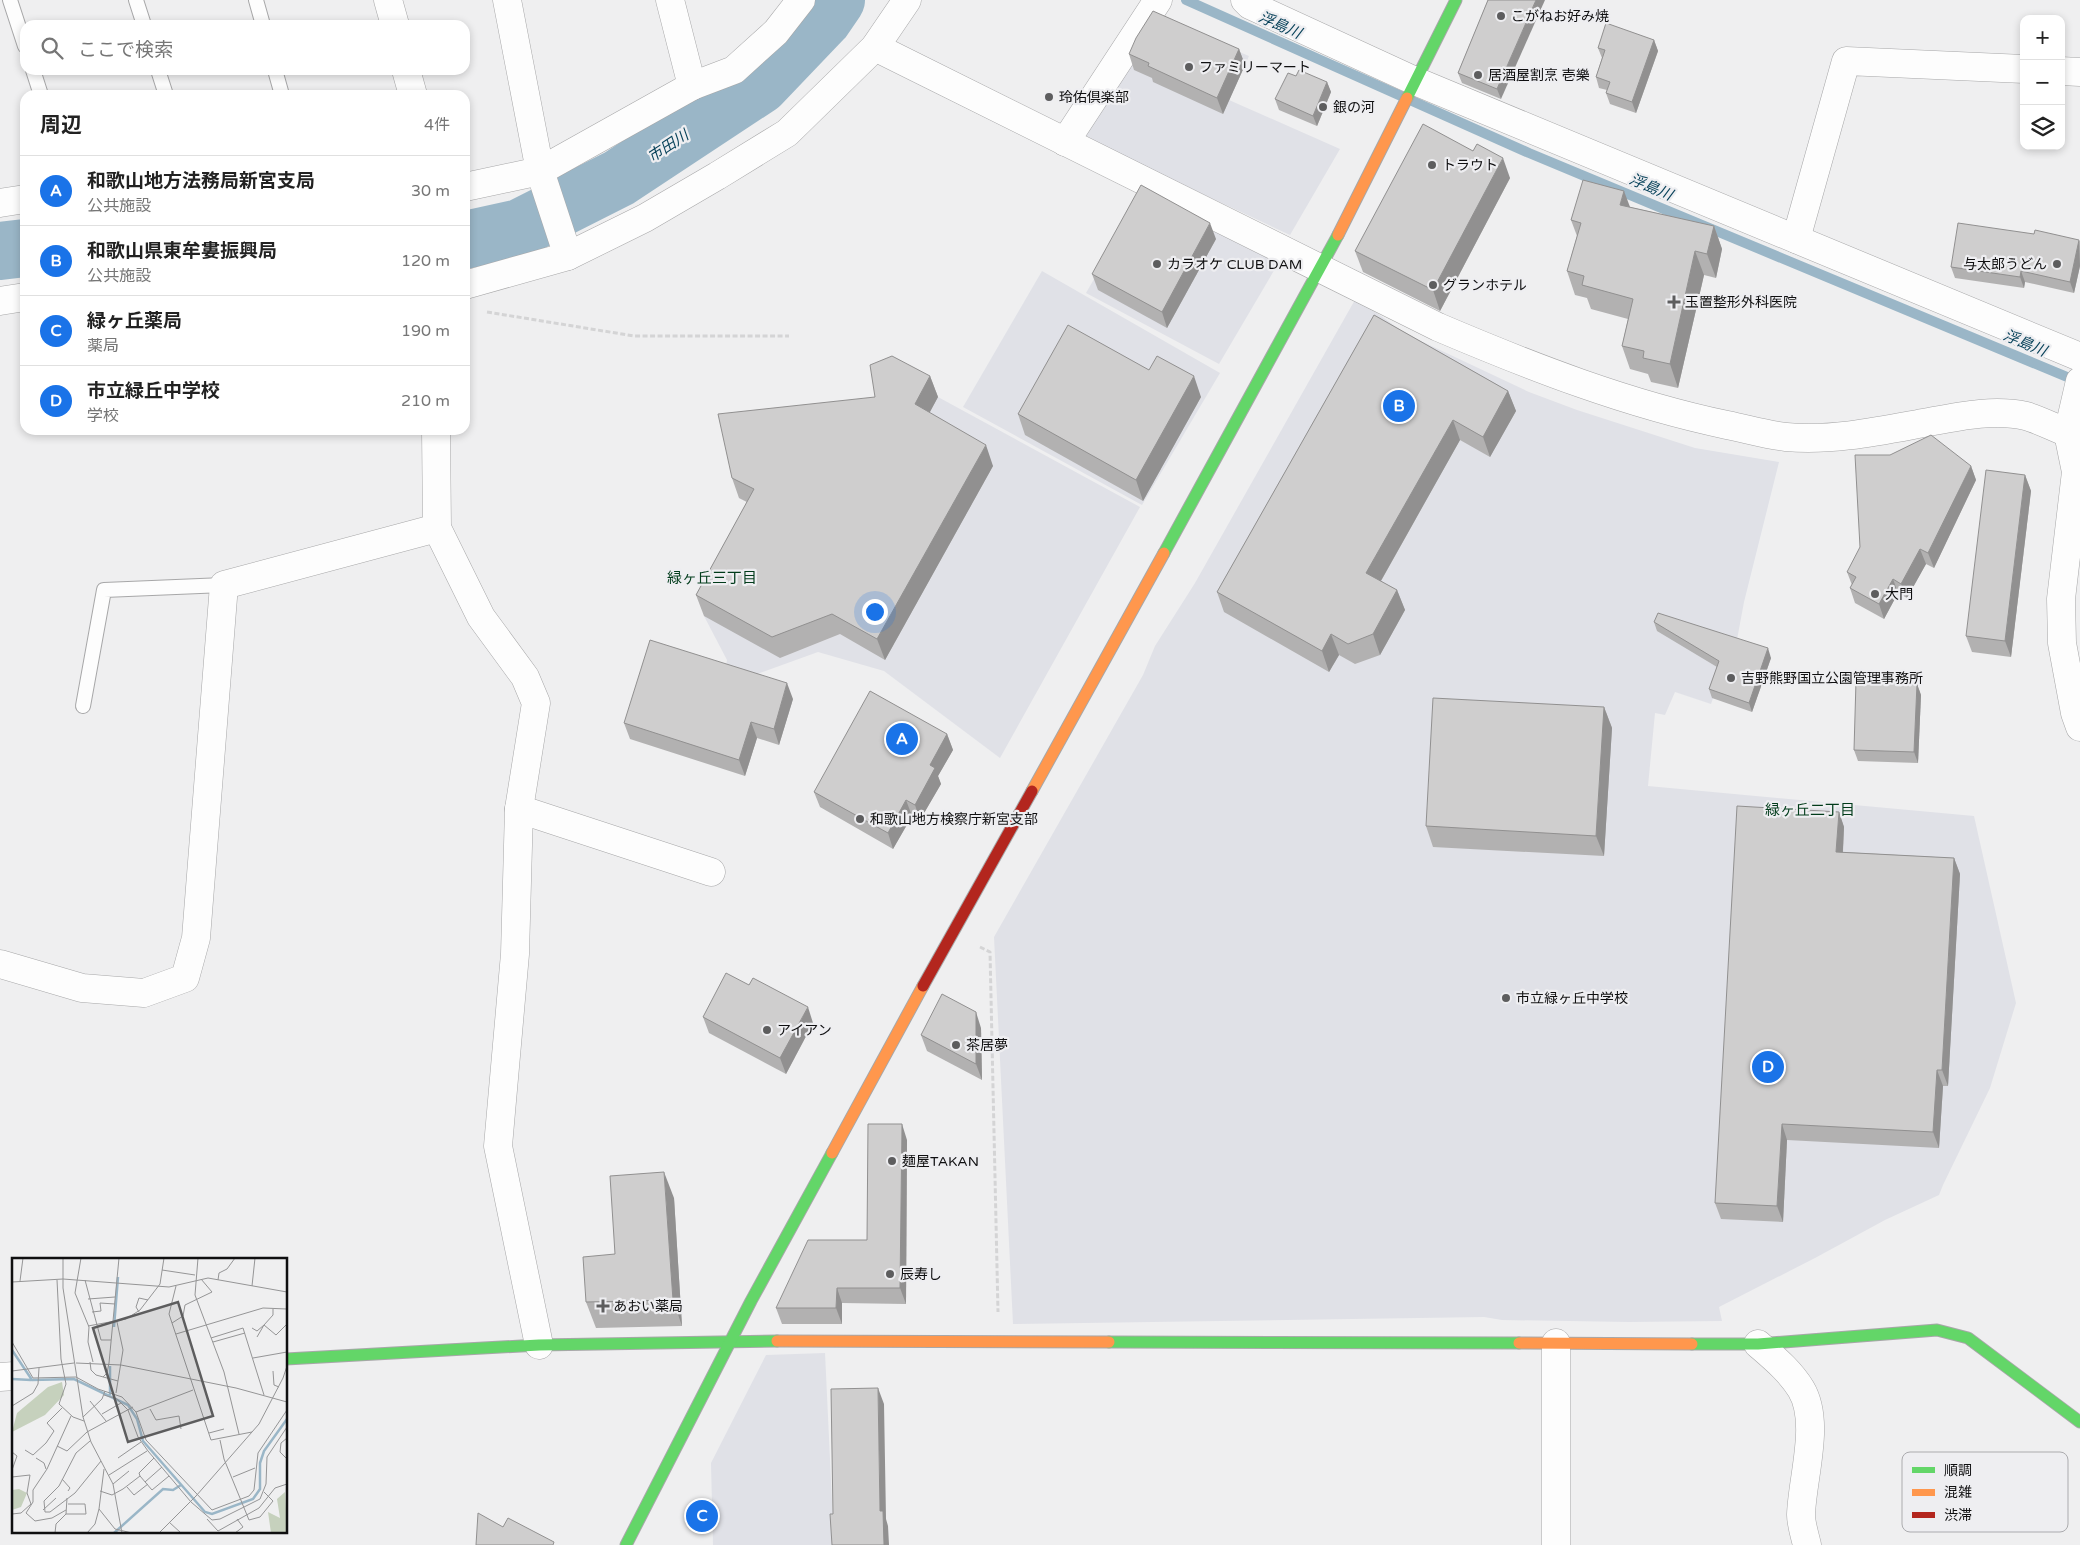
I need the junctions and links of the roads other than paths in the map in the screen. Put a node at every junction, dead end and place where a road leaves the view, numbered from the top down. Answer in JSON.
{"nodes":[{"id":1,"x":10,"y":0,"type":"edge"},
{"id":2,"x":136,"y":0,"type":"edge"},
{"id":3,"x":256,"y":0,"type":"edge"},
{"id":4,"x":388,"y":0,"type":"edge"},
{"id":5,"x":507,"y":0,"type":"edge"},
{"id":6,"x":670,"y":0,"type":"edge"},
{"id":7,"x":800,"y":0,"type":"edge"},
{"id":8,"x":907,"y":0,"type":"edge"},
{"id":9,"x":1158,"y":0,"type":"edge"},
{"id":10,"x":1245,"y":0,"type":"edge"},
{"id":11,"x":1456,"y":0,"type":"edge"},
{"id":12,"x":142,"y":20,"type":"edge"},
{"id":13,"x":262,"y":20,"type":"edge"},
{"id":14,"x":394,"y":20,"type":"edge"},
{"id":15,"x":20,"y":31,"type":"edge"},
{"id":16,"x":875,"y":47,"type":"junction"},
{"id":17,"x":2020,"y":69,"type":"edge"},
{"id":18,"x":2065,"y":71,"type":"edge"},
{"id":19,"x":2080,"y":72,"type":"edge"},
{"id":20,"x":35,"y":75,"type":"edge"},
{"id":21,"x":160,"y":75,"type":"edge"},
{"id":22,"x":276,"y":75,"type":"edge"},
{"id":23,"x":407,"y":75,"type":"edge"},
{"id":24,"x":1415,"y":82,"type":"junction"},
{"id":25,"x":692,"y":86,"type":"junction"},
{"id":26,"x":39,"y":90,"type":"edge"},
{"id":27,"x":164,"y":90,"type":"edge"},
{"id":28,"x":281,"y":90,"type":"edge"},
{"id":29,"x":412,"y":90,"type":"edge"},
{"id":30,"x":1065,"y":142,"type":"junction"},
{"id":31,"x":540,"y":171,"type":"junction"},
{"id":32,"x":470,"y":186,"type":"edge"},
{"id":33,"x":20,"y":200,"type":"edge"},
{"id":34,"x":0,"y":203,"type":"edge"},
{"id":35,"x":1796,"y":239,"type":"junction"},
{"id":36,"x":568,"y":256,"type":"junction"},
{"id":37,"x":1322,"y":268,"type":"junction"},
{"id":38,"x":470,"y":284,"type":"edge"},
{"id":39,"x":20,"y":298,"type":"edge"},
{"id":40,"x":0,"y":301,"type":"edge"},
{"id":41,"x":2080,"y":357,"type":"edge"},
{"id":42,"x":2080,"y":381,"type":"edge"},
{"id":43,"x":2068,"y":433,"type":"junction"},
{"id":44,"x":436,"y":435,"type":"edge"},
{"id":45,"x":437,"y":528,"type":"junction"},
{"id":46,"x":224,"y":585,"type":"junction"},
{"id":47,"x":83,"y":706,"type":"dead end"},
{"id":48,"x":2080,"y":727,"type":"edge"},
{"id":49,"x":519,"y":809,"type":"junction"},
{"id":50,"x":711,"y":872,"type":"dead end"},
{"id":51,"x":0,"y":964,"type":"edge"},
{"id":52,"x":729,"y":1341,"type":"junction"},
{"id":53,"x":1556,"y":1343,"type":"junction"},
{"id":54,"x":1758,"y":1344,"type":"junction"},
{"id":55,"x":539,"y":1345,"type":"junction"},
{"id":56,"x":288,"y":1359,"type":"edge"},
{"id":57,"x":2080,"y":1422,"type":"edge"},
{"id":58,"x":626,"y":1545,"type":"edge"},
{"id":59,"x":1556,"y":1545,"type":"edge"},
{"id":60,"x":1807,"y":1545,"type":"edge"}],
"edges":[{"from":1,"to":15,"type":"lane"},
{"from":2,"to":12,"type":"lane"},
{"from":3,"to":13,"type":"lane"},
{"from":4,"to":14,"type":"street"},
{"from":5,"to":31,"type":"street"},
{"from":6,"to":25,"type":"street"},
{"from":7,"to":25,"type":"street"},
{"from":8,"to":16,"type":"street"},
{"from":9,"to":30,"type":"street"},
{"from":10,"to":24,"type":"street"},
{"from":11,"to":24,"type":"street"},
{"from":16,"to":30,"type":"street"},
{"from":16,"to":36,"type":"street"},
{"from":17,"to":35,"type":"street"},
{"from":18,"to":19,"type":"street"},
{"from":20,"to":26,"type":"lane"},
{"from":21,"to":27,"type":"lane"},
{"from":22,"to":28,"type":"lane"},
{"from":23,"to":29,"type":"street"},
{"from":24,"to":35,"type":"street"},
{"from":24,"to":37,"type":"street"},
{"from":25,"to":31,"type":"street"},
{"from":30,"to":37,"type":"street"},
{"from":31,"to":32,"type":"street"},
{"from":31,"to":36,"type":"street"},
{"from":33,"to":34,"type":"street"},
{"from":35,"to":41,"type":"street"},
{"from":36,"to":38,"type":"street"},
{"from":37,"to":43,"type":"street"},
{"from":37,"to":52,"type":"street"},
{"from":39,"to":40,"type":"street"},
{"from":42,"to":43,"type":"street"},
{"from":43,"to":48,"type":"street"},
{"from":44,"to":45,"type":"street"},
{"from":45,"to":46,"type":"street"},
{"from":45,"to":49,"type":"street"},
{"from":46,"to":47,"type":"lane"},
{"from":46,"to":51,"type":"street"},
{"from":49,"to":50,"type":"street"},
{"from":49,"to":55,"type":"street"},
{"from":52,"to":53,"type":"street"},
{"from":52,"to":55,"type":"street"},
{"from":52,"to":58,"type":"street"},
{"from":53,"to":54,"type":"street"},
{"from":53,"to":59,"type":"street"},
{"from":54,"to":57,"type":"street"},
{"from":54,"to":60,"type":"street"},
{"from":55,"to":56,"type":"street"}]}
